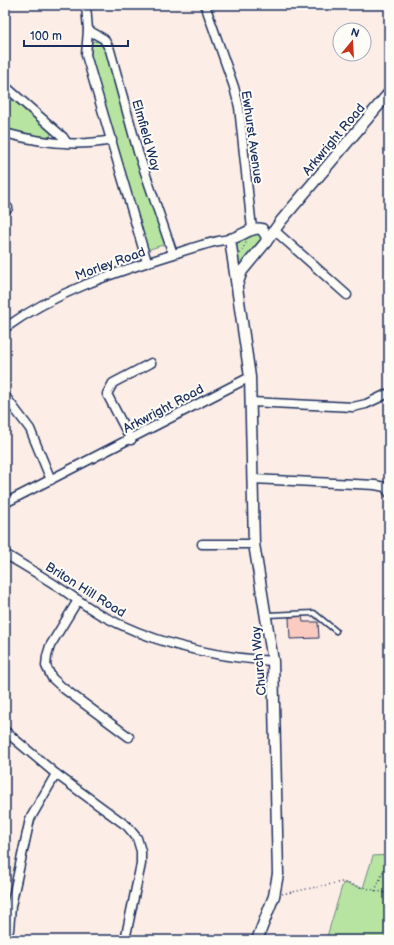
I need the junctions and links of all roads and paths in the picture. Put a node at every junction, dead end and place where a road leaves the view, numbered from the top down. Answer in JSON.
{"nodes":[{"id":1,"x":86,"y":5,"type":"edge"},
{"id":2,"x":205,"y":5,"type":"edge"},
{"id":3,"x":88,"y":30,"type":"junction"},
{"id":4,"x":6,"y":91,"type":"edge"},
{"id":5,"x":389,"y":93,"type":"edge"},
{"id":6,"x":5,"y":133,"type":"edge"},
{"id":7,"x":112,"y":140,"type":"junction"},
{"id":8,"x":67,"y":144,"type":"junction"},
{"id":9,"x":281,"y":221,"type":"junction"},
{"id":10,"x":254,"y":229,"type":"junction"},
{"id":11,"x":274,"y":230,"type":"junction"},
{"id":12,"x":230,"y":239,"type":"junction"},
{"id":13,"x":266,"y":242,"type":"junction"},
{"id":14,"x":172,"y":254,"type":"junction"},
{"id":15,"x":236,"y":258,"type":"junction"},
{"id":16,"x":147,"y":262,"type":"junction"},
{"id":17,"x":248,"y":264,"type":"junction"},
{"id":18,"x":237,"y":285,"type":"junction"},
{"id":19,"x":347,"y":294,"type":"dead end"},
{"id":20,"x":5,"y":328,"type":"edge"},
{"id":21,"x":151,"y":364,"type":"dead end"},
{"id":22,"x":250,"y":377,"type":"junction"},
{"id":23,"x":389,"y":393,"type":"edge"},
{"id":24,"x":5,"y":396,"type":"edge"},
{"id":25,"x":251,"y":402,"type":"junction"},
{"id":26,"x":131,"y":440,"type":"junction"},
{"id":27,"x":253,"y":479,"type":"junction"},
{"id":28,"x":51,"y":480,"type":"junction"},
{"id":29,"x":389,"y":493,"type":"edge"},
{"id":30,"x":5,"y":504,"type":"edge"},
{"id":31,"x":202,"y":544,"type":"dead end"},
{"id":32,"x":254,"y":544,"type":"junction"},
{"id":33,"x":5,"y":554,"type":"edge"},
{"id":34,"x":78,"y":600,"type":"junction"},
{"id":35,"x":267,"y":615,"type":"junction"},
{"id":36,"x":336,"y":631,"type":"dead end"},
{"id":37,"x":273,"y":661,"type":"junction"},
{"id":38,"x":5,"y":731,"type":"edge"},
{"id":39,"x":130,"y":737,"type":"dead end"},
{"id":40,"x":56,"y":774,"type":"junction"},
{"id":41,"x":389,"y":863,"type":"edge"},
{"id":42,"x":375,"y":891,"type":"junction"},
{"id":43,"x":389,"y":894,"type":"edge"},
{"id":44,"x":274,"y":896,"type":"junction"},
{"id":45,"x":6,"y":940,"type":"edge"},
{"id":46,"x":125,"y":940,"type":"edge"},
{"id":47,"x":257,"y":940,"type":"edge"}],
"edges":[{"from":1,"to":3,"type":"street"},
{"from":2,"to":10,"type":"street","name":"Ewhurst Avenue"},
{"from":3,"to":7,"type":"street"},
{"from":3,"to":14,"type":"street","name":"Elmfield Way"},
{"from":4,"to":8,"type":"street"},
{"from":5,"to":9,"type":"street","name":"Arkwright Road"},
{"from":6,"to":8,"type":"street"},
{"from":7,"to":8,"type":"street"},
{"from":7,"to":16,"type":"street"},
{"from":9,"to":10,"type":"street"},
{"from":9,"to":11,"type":"street","name":"Arkwright Road"},
{"from":10,"to":12,"type":"street"},
{"from":10,"to":13,"type":"street"},
{"from":10,"to":15,"type":"path"},
{"from":11,"to":13,"type":"street","name":"Arkwright Road"},
{"from":11,"to":19,"type":"street"},
{"from":12,"to":14,"type":"street","name":"Morley Road"},
{"from":12,"to":15,"type":"street"},
{"from":13,"to":17,"type":"street","name":"Arkwright Road"},
{"from":14,"to":16,"type":"street","name":"Morley Road"},
{"from":15,"to":17,"type":"street"},
{"from":15,"to":18,"type":"street"},
{"from":16,"to":20,"type":"street","name":"Morley Road"},
{"from":17,"to":18,"type":"street","name":"Arkwright Road"},
{"from":18,"to":22,"type":"street"},
{"from":21,"to":26,"type":"street"},
{"from":22,"to":25,"type":"street","name":"Church Way"},
{"from":22,"to":26,"type":"street","name":"Arkwright Road"},
{"from":23,"to":25,"type":"street"},
{"from":24,"to":28,"type":"street"},
{"from":25,"to":27,"type":"street","name":"Church Way"},
{"from":26,"to":28,"type":"street","name":"Arkwright Road"},
{"from":27,"to":29,"type":"street"},
{"from":27,"to":32,"type":"street","name":"Church Way"},
{"from":28,"to":30,"type":"street","name":"Arkwright Road"},
{"from":31,"to":32,"type":"street"},
{"from":32,"to":35,"type":"street","name":"Church Way"},
{"from":33,"to":34,"type":"street","name":"Briton Hill Road"},
{"from":34,"to":37,"type":"street","name":"Briton Hill Road"},
{"from":34,"to":39,"type":"street"},
{"from":35,"to":36,"type":"lane"},
{"from":35,"to":37,"type":"street","name":"Church Way"},
{"from":37,"to":44,"type":"street","name":"Church Way"},
{"from":38,"to":40,"type":"street"},
{"from":40,"to":45,"type":"street"},
{"from":40,"to":46,"type":"street"},
{"from":41,"to":42,"type":"path"},
{"from":42,"to":43,"type":"path"},
{"from":42,"to":44,"type":"path"},
{"from":44,"to":47,"type":"street","name":"Church Way"}]}
